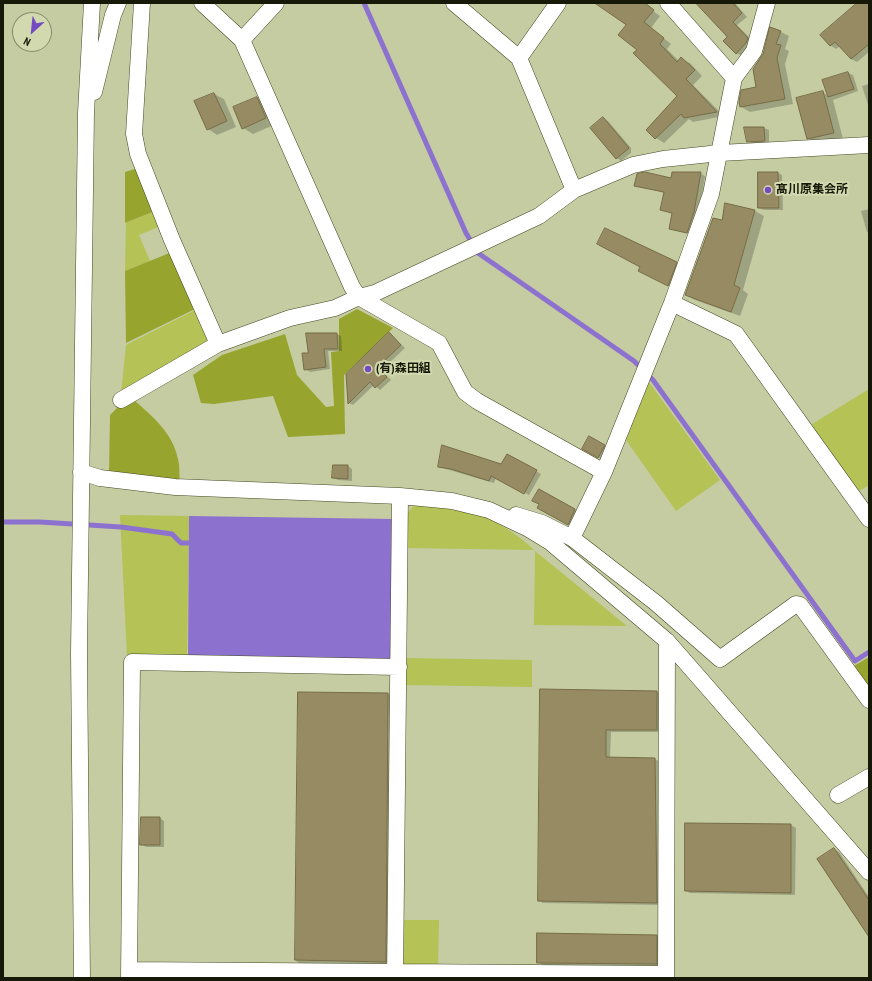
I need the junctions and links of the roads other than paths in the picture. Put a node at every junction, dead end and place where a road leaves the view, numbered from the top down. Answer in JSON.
{"nodes":[{"id":1,"x":92,"y":3,"type":"edge"},
{"id":2,"x":118,"y":3,"type":"edge"},
{"id":3,"x":142,"y":3,"type":"edge"},
{"id":4,"x":202,"y":3,"type":"edge"},
{"id":5,"x":276,"y":3,"type":"edge"},
{"id":6,"x":454,"y":3,"type":"edge"},
{"id":7,"x":558,"y":3,"type":"edge"},
{"id":8,"x":668,"y":3,"type":"edge"},
{"id":9,"x":767,"y":3,"type":"edge"},
{"id":10,"x":242,"y":40,"type":"junction"},
{"id":11,"x":519,"y":58,"type":"junction"},
{"id":12,"x":734,"y":78,"type":"junction"},
{"id":13,"x":86,"y":113,"type":"junction"},
{"id":14,"x":869,"y":145,"type":"edge"},
{"id":15,"x":720,"y":153,"type":"junction"},
{"id":16,"x":574,"y":190,"type":"junction"},
{"id":17,"x":359,"y":297,"type":"junction"},
{"id":18,"x":672,"y":303,"type":"junction"},
{"id":19,"x":218,"y":344,"type":"junction"},
{"id":20,"x":121,"y":400,"type":"dead end"},
{"id":21,"x":81,"y":472,"type":"junction"},
{"id":22,"x":604,"y":472,"type":"junction"},
{"id":23,"x":400,"y":496,"type":"junction"},
{"id":24,"x":863,"y":499,"type":"edge"},
{"id":25,"x":489,"y":510,"type":"junction"},
{"id":26,"x":869,"y":519,"type":"edge"},
{"id":27,"x":572,"y":538,"type":"junction"},
{"id":28,"x":667,"y":641,"type":"junction"},
{"id":29,"x":399,"y":667,"type":"junction"},
{"id":30,"x":869,"y":700,"type":"edge"},
{"id":31,"x":869,"y":777,"type":"edge"},
{"id":32,"x":838,"y":795,"type":"dead end"},
{"id":33,"x":869,"y":872,"type":"edge"},
{"id":34,"x":129,"y":974,"type":"edge"},
{"id":35,"x":395,"y":975,"type":"edge"},
{"id":36,"x":666,"y":976,"type":"edge"},
{"id":37,"x":82,"y":978,"type":"edge"}],
"edges":[{"from":1,"to":13,"type":"street"},
{"from":2,"to":13,"type":"street"},
{"from":3,"to":19,"type":"street"},
{"from":4,"to":10,"type":"street"},
{"from":5,"to":10,"type":"street"},
{"from":6,"to":11,"type":"street"},
{"from":7,"to":11,"type":"street"},
{"from":8,"to":12,"type":"street"},
{"from":9,"to":12,"type":"street"},
{"from":10,"to":17,"type":"street"},
{"from":11,"to":16,"type":"street"},
{"from":12,"to":15,"type":"street"},
{"from":13,"to":21,"type":"street"},
{"from":14,"to":15,"type":"street"},
{"from":15,"to":16,"type":"street"},
{"from":15,"to":18,"type":"street"},
{"from":16,"to":17,"type":"street"},
{"from":17,"to":19,"type":"street"},
{"from":17,"to":22,"type":"street"},
{"from":18,"to":22,"type":"street"},
{"from":18,"to":24,"type":"street"},
{"from":19,"to":20,"type":"street"},
{"from":21,"to":23,"type":"street"},
{"from":21,"to":37,"type":"street"},
{"from":22,"to":27,"type":"street"},
{"from":23,"to":25,"type":"street"},
{"from":23,"to":29,"type":"street"},
{"from":24,"to":26,"type":"street"},
{"from":25,"to":27,"type":"street"},
{"from":25,"to":28,"type":"street"},
{"from":27,"to":30,"type":"street"},
{"from":28,"to":33,"type":"street"},
{"from":28,"to":36,"type":"street"},
{"from":29,"to":34,"type":"street"},
{"from":29,"to":35,"type":"street"},
{"from":31,"to":32,"type":"street"},
{"from":34,"to":35,"type":"street"},
{"from":35,"to":36,"type":"street"}]}
